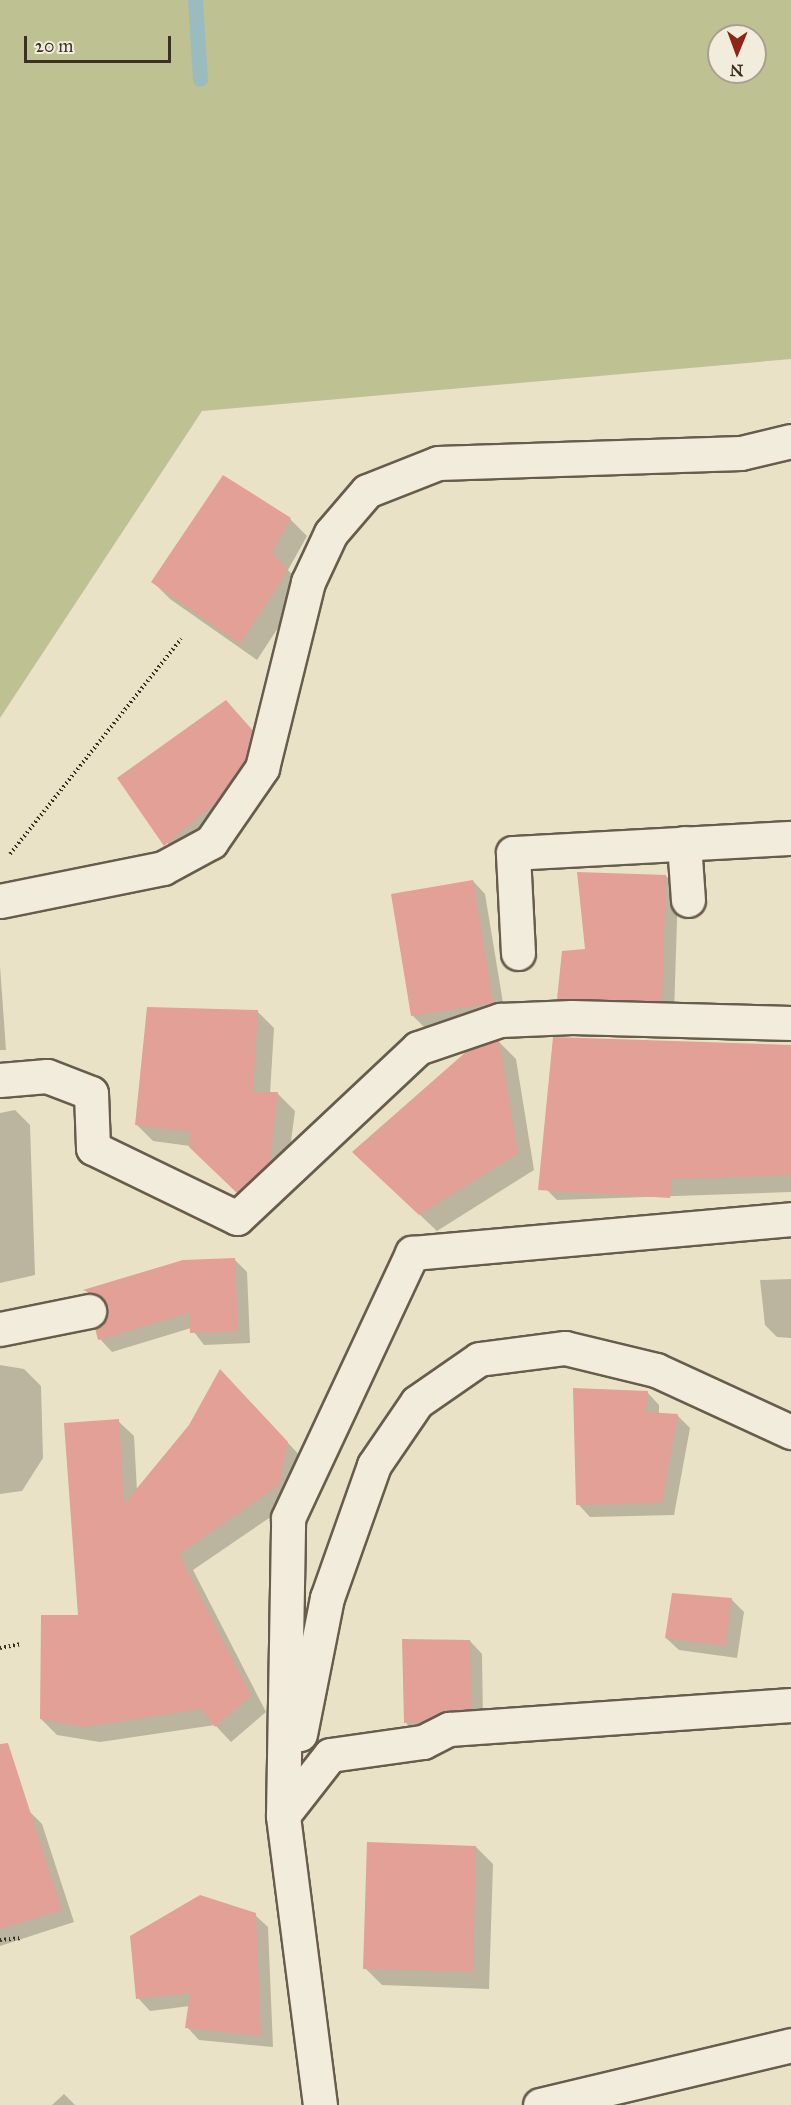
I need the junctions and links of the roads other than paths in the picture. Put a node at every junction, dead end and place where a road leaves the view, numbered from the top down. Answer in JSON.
{"nodes":[{"id":1,"x":791,"y":441,"type":"edge"},
{"id":2,"x":791,"y":838,"type":"edge"},
{"id":3,"x":684,"y":843,"type":"junction"},
{"id":4,"x":688,"y":900,"type":"dead end"},
{"id":5,"x":0,"y":901,"type":"edge"},
{"id":6,"x":518,"y":953,"type":"dead end"},
{"id":7,"x":791,"y":1023,"type":"edge"},
{"id":8,"x":0,"y":1080,"type":"edge"},
{"id":9,"x":791,"y":1220,"type":"edge"},
{"id":10,"x":89,"y":1311,"type":"dead end"},
{"id":11,"x":0,"y":1329,"type":"edge"},
{"id":12,"x":791,"y":1432,"type":"edge"},
{"id":13,"x":791,"y":1705,"type":"edge"},
{"id":14,"x":283,"y":1815,"type":"junction"},
{"id":15,"x":791,"y":2045,"type":"edge"},
{"id":16,"x":320,"y":2105,"type":"edge"},
{"id":17,"x":540,"y":2105,"type":"edge"}],
"edges":[{"from":1,"to":5,"type":"street"},
{"from":2,"to":3,"type":"street"},
{"from":3,"to":4,"type":"street"},
{"from":3,"to":6,"type":"street"},
{"from":7,"to":8,"type":"street"},
{"from":9,"to":14,"type":"street"},
{"from":10,"to":11,"type":"street"},
{"from":12,"to":14,"type":"street"},
{"from":13,"to":14,"type":"street"},
{"from":14,"to":16,"type":"street"},
{"from":15,"to":17,"type":"street"}]}
